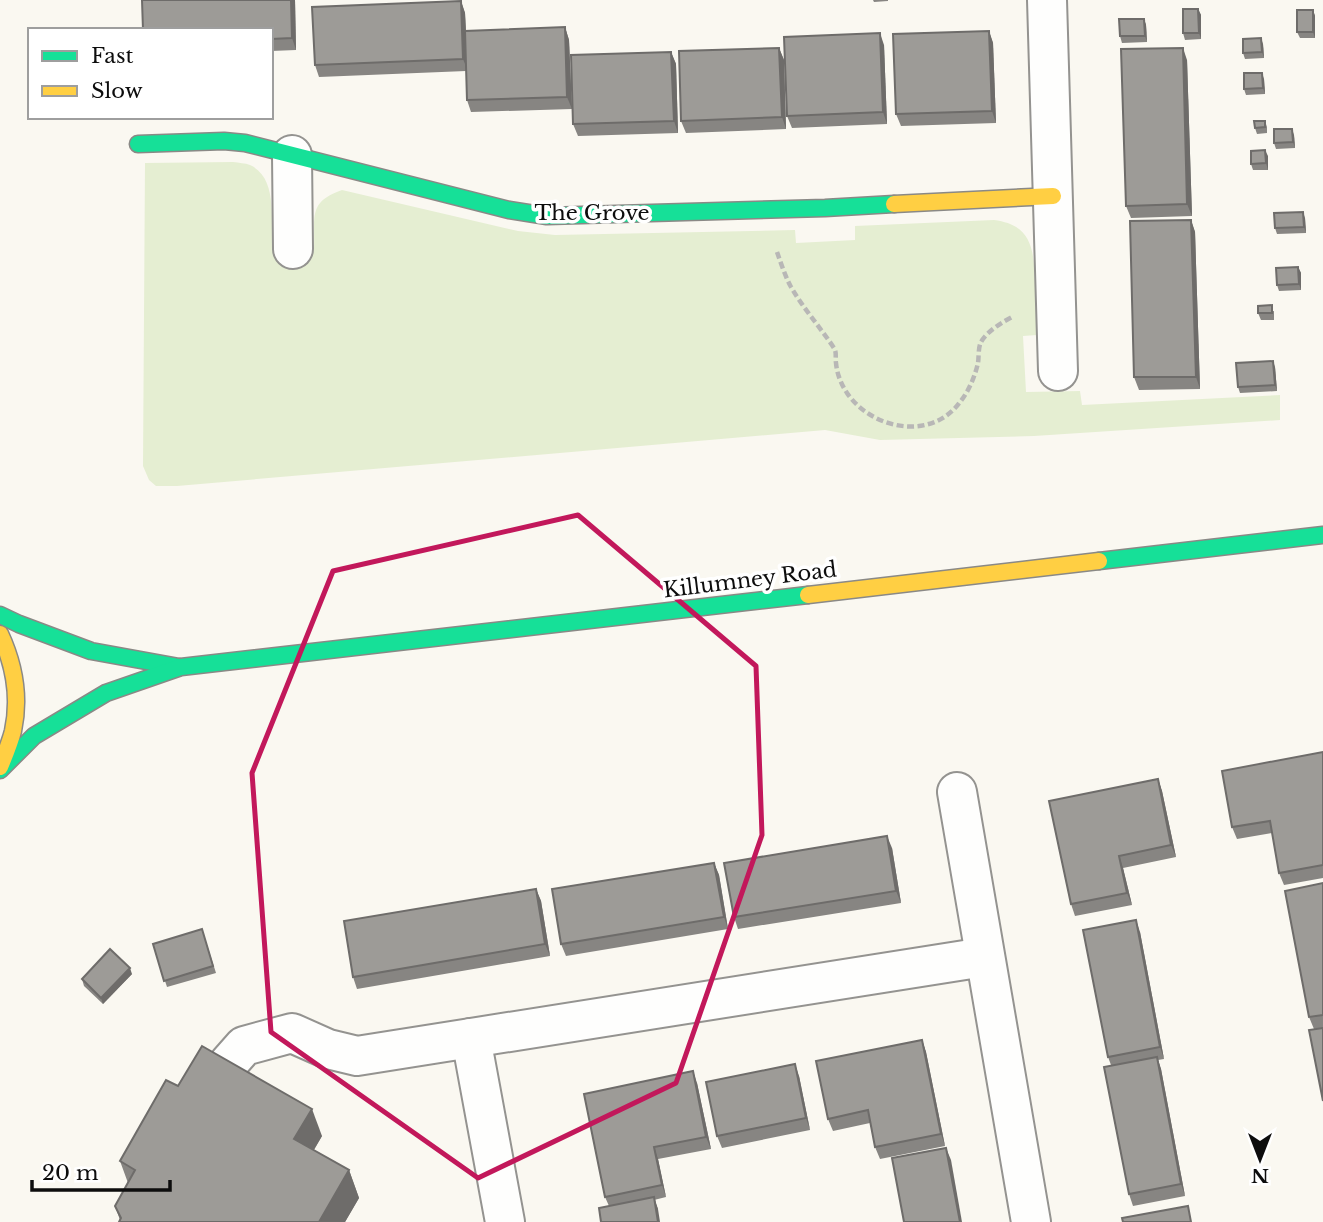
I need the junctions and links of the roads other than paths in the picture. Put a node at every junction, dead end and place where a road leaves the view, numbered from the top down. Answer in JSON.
{"nodes":[{"id":1,"x":1047,"y":0,"type":"edge"},
{"id":2,"x":138,"y":144,"type":"dead end"},
{"id":3,"x":292,"y":155,"type":"junction"},
{"id":4,"x":1054,"y":197,"type":"junction"},
{"id":5,"x":293,"y":249,"type":"dead end"},
{"id":6,"x":1058,"y":371,"type":"dead end"},
{"id":7,"x":1323,"y":535,"type":"edge"},
{"id":8,"x":0,"y":615,"type":"edge"},
{"id":9,"x":0,"y":634,"type":"edge"},
{"id":10,"x":181,"y":667,"type":"junction"},
{"id":11,"x":0,"y":769,"type":"edge"},
{"id":12,"x":957,"y":792,"type":"dead end"},
{"id":13,"x":985,"y":957,"type":"junction"},
{"id":14,"x":471,"y":1038,"type":"junction"},
{"id":15,"x":229,"y":1063,"type":"edge"},
{"id":16,"x":505,"y":1222,"type":"edge"},
{"id":17,"x":1031,"y":1222,"type":"edge"}],
"edges":[{"from":1,"to":4,"type":"street"},
{"from":2,"to":3,"type":"main road","name":"The Grove"},
{"from":3,"to":4,"type":"main road","name":"The Grove"},
{"from":3,"to":5,"type":"street"},
{"from":4,"to":6,"type":"street"},
{"from":7,"to":10,"type":"main road","name":"Killumney Road"},
{"from":8,"to":10,"type":"main road","name":"Killumney Road"},
{"from":9,"to":11,"type":"main road"},
{"from":10,"to":11,"type":"main road","name":"Killumney Road"},
{"from":12,"to":13,"type":"street"},
{"from":13,"to":14,"type":"street"},
{"from":13,"to":17,"type":"street"},
{"from":14,"to":15,"type":"street"},
{"from":14,"to":16,"type":"street"}]}
